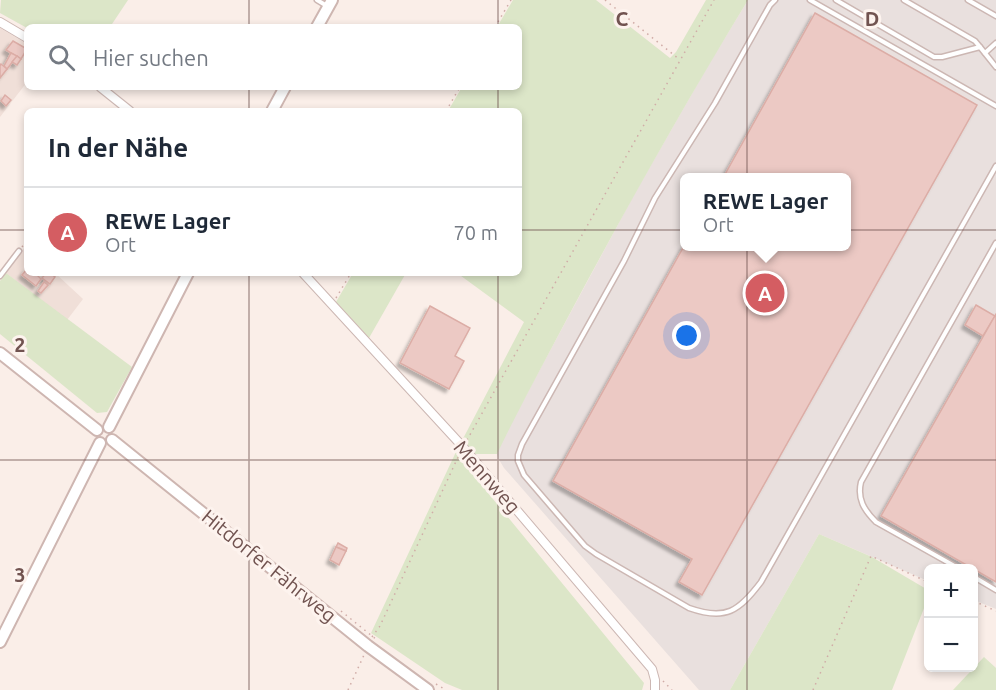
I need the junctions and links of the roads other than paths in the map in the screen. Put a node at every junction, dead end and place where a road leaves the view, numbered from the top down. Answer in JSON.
{"nodes":[{"id":1,"x":317,"y":0,"type":"edge"},
{"id":2,"x":775,"y":0,"type":"edge"},
{"id":3,"x":810,"y":0,"type":"edge"},
{"id":4,"x":836,"y":0,"type":"edge"},
{"id":5,"x":904,"y":0,"type":"edge"},
{"id":6,"x":968,"y":0,"type":"edge"},
{"id":7,"x":330,"y":4,"type":"edge"},
{"id":8,"x":996,"y":16,"type":"edge"},
{"id":9,"x":0,"y":22,"type":"edge"},
{"id":10,"x":319,"y":24,"type":"edge"},
{"id":11,"x":24,"y":36,"type":"edge"},
{"id":12,"x":996,"y":43,"type":"edge"},
{"id":13,"x":980,"y":47,"type":"junction"},
{"id":14,"x":985,"y":53,"type":"junction"},
{"id":15,"x":996,"y":67,"type":"edge"},
{"id":16,"x":104,"y":90,"type":"edge"},
{"id":17,"x":283,"y":90,"type":"edge"},
{"id":18,"x":995,"y":104,"type":"edge"},
{"id":19,"x":126,"y":108,"type":"edge"},
{"id":20,"x":274,"y":108,"type":"edge"},
{"id":21,"x":996,"y":166,"type":"edge"},
{"id":22,"x":996,"y":243,"type":"edge"},
{"id":23,"x":19,"y":251,"type":"dead end"},
{"id":24,"x":0,"y":276,"type":"edge"},
{"id":25,"x":186,"y":276,"type":"edge"},
{"id":26,"x":306,"y":276,"type":"edge"},
{"id":27,"x":0,"y":353,"type":"edge"},
{"id":28,"x":110,"y":427,"type":"junction"},
{"id":29,"x":97,"y":430,"type":"junction"},
{"id":30,"x":112,"y":440,"type":"junction"},
{"id":31,"x":100,"y":443,"type":"junction"},
{"id":32,"x":951,"y":564,"type":"edge"},
{"id":33,"x":978,"y":579,"type":"edge"},
{"id":34,"x":996,"y":590,"type":"edge"},
{"id":35,"x":0,"y":642,"type":"edge"},
{"id":36,"x":428,"y":690,"type":"edge"},
{"id":37,"x":655,"y":690,"type":"edge"}],
"edges":[{"from":1,"to":7,"type":"lane"},
{"from":2,"to":21,"type":"lane"},
{"from":3,"to":18,"type":"lane"},
{"from":4,"to":13,"type":"lane"},
{"from":5,"to":13,"type":"lane"},
{"from":6,"to":8,"type":"lane"},
{"from":7,"to":10,"type":"street"},
{"from":9,"to":11,"type":"street"},
{"from":12,"to":14,"type":"lane"},
{"from":13,"to":14,"type":"lane"},
{"from":14,"to":15,"type":"lane"},
{"from":16,"to":19,"type":"street"},
{"from":17,"to":20,"type":"street"},
{"from":22,"to":32,"type":"lane"},
{"from":23,"to":24,"type":"lane"},
{"from":25,"to":28,"type":"street"},
{"from":26,"to":37,"type":"street","name":"Mennweg"},
{"from":27,"to":29,"type":"street"},
{"from":28,"to":29,"type":"street"},
{"from":28,"to":30,"type":"street"},
{"from":29,"to":31,"type":"street"},
{"from":30,"to":31,"type":"street"},
{"from":30,"to":36,"type":"street","name":"Hitdorfer Fährweg"},
{"from":31,"to":35,"type":"street"},
{"from":33,"to":34,"type":"lane"}]}
